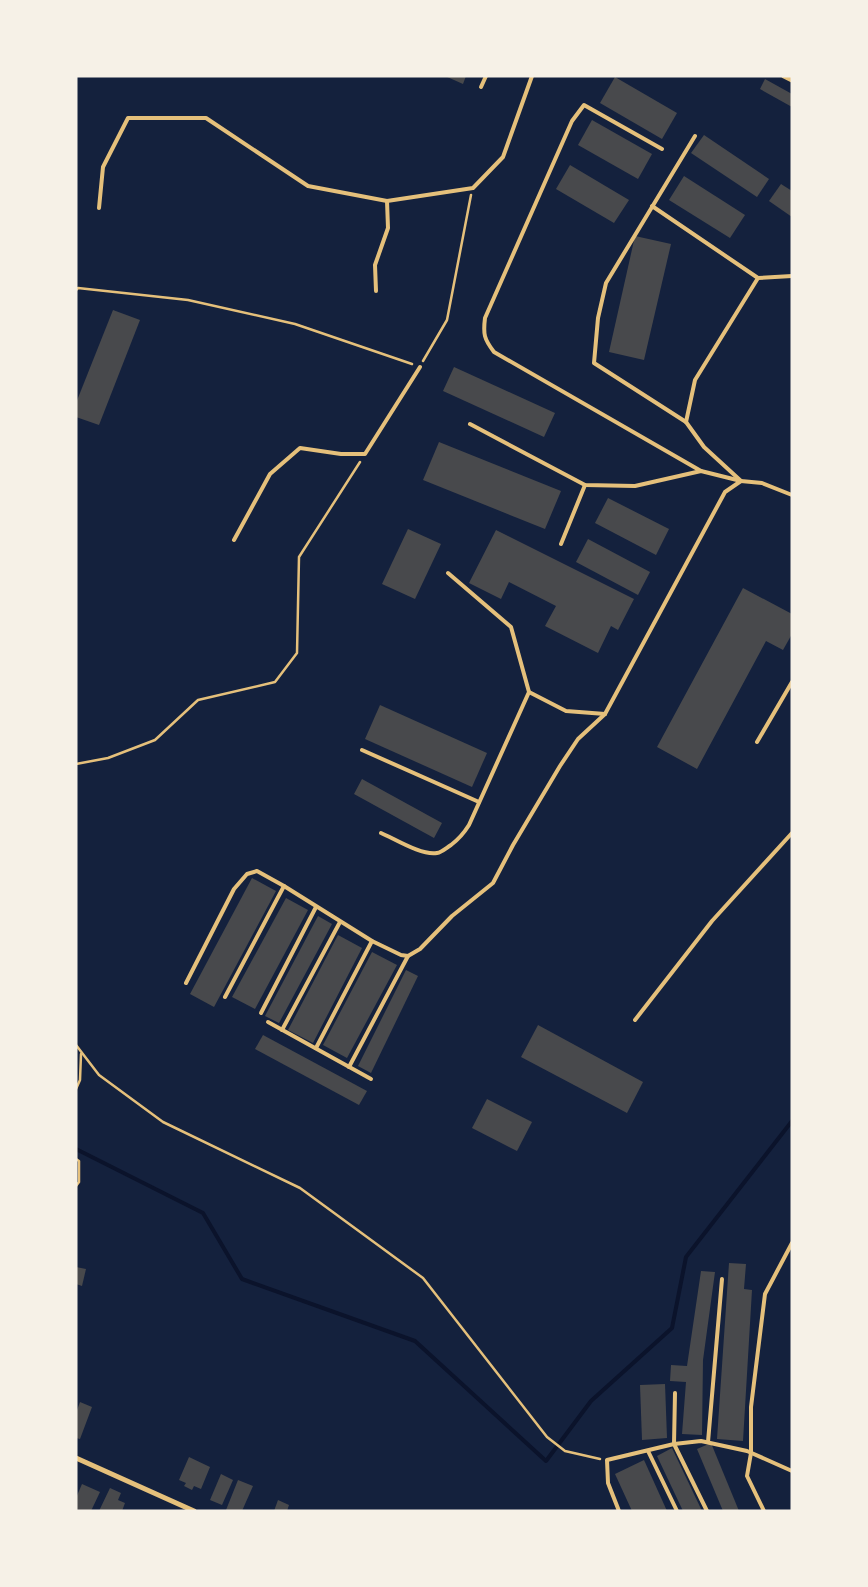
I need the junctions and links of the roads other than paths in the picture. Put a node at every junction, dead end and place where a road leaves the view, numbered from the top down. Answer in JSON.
{"nodes":[{"id":1,"x":486,"y":76,"type":"edge"},
{"id":2,"x":532,"y":76,"type":"edge"},
{"id":3,"x":784,"y":76,"type":"edge"},
{"id":4,"x":792,"y":80,"type":"edge"},
{"id":5,"x":481,"y":87,"type":"dead end"},
{"id":6,"x":695,"y":136,"type":"dead end"},
{"id":7,"x":662,"y":149,"type":"dead end"},
{"id":8,"x":387,"y":201,"type":"junction"},
{"id":9,"x":652,"y":206,"type":"junction"},
{"id":10,"x":100,"y":208,"type":"dead end"},
{"id":11,"x":792,"y":276,"type":"edge"},
{"id":12,"x":758,"y":278,"type":"junction"},
{"id":13,"x":376,"y":291,"type":"dead end"},
{"id":14,"x":420,"y":367,"type":"road end"},
{"id":15,"x":686,"y":422,"type":"junction"},
{"id":16,"x":470,"y":424,"type":"dead end"},
{"id":17,"x":701,"y":470,"type":"junction"},
{"id":18,"x":741,"y":481,"type":"junction"},
{"id":19,"x":585,"y":484,"type":"junction"},
{"id":20,"x":792,"y":495,"type":"edge"},
{"id":21,"x":234,"y":540,"type":"dead end"},
{"id":22,"x":561,"y":544,"type":"dead end"},
{"id":23,"x":448,"y":573,"type":"dead end"},
{"id":24,"x":792,"y":682,"type":"edge"},
{"id":25,"x":529,"y":692,"type":"junction"},
{"id":26,"x":605,"y":714,"type":"junction"},
{"id":27,"x":757,"y":742,"type":"dead end"},
{"id":28,"x":362,"y":750,"type":"dead end"},
{"id":29,"x":479,"y":802,"type":"junction"},
{"id":30,"x":381,"y":833,"type":"dead end"},
{"id":31,"x":792,"y":833,"type":"edge"},
{"id":32,"x":284,"y":886,"type":"junction"},
{"id":33,"x":316,"y":907,"type":"junction"},
{"id":34,"x":340,"y":922,"type":"junction"},
{"id":35,"x":372,"y":941,"type":"junction"},
{"id":36,"x":408,"y":956,"type":"junction"},
{"id":37,"x":186,"y":983,"type":"dead end"},
{"id":38,"x":225,"y":997,"type":"dead end"},
{"id":39,"x":261,"y":1012,"type":"dead end"},
{"id":40,"x":635,"y":1020,"type":"dead end"},
{"id":41,"x":268,"y":1022,"type":"dead end"},
{"id":42,"x":282,"y":1030,"type":"junction"},
{"id":43,"x":316,"y":1048,"type":"junction"},
{"id":44,"x":349,"y":1067,"type":"junction"},
{"id":45,"x":371,"y":1079,"type":"dead end"},
{"id":46,"x":792,"y":1243,"type":"edge"},
{"id":47,"x":722,"y":1279,"type":"dead end"},
{"id":48,"x":675,"y":1393,"type":"dead end"},
{"id":49,"x":708,"y":1442,"type":"junction"},
{"id":50,"x":674,"y":1444,"type":"junction"},
{"id":51,"x":648,"y":1451,"type":"junction"},
{"id":52,"x":752,"y":1453,"type":"junction"},
{"id":53,"x":76,"y":1458,"type":"edge"},
{"id":54,"x":792,"y":1471,"type":"edge"},
{"id":55,"x":194,"y":1511,"type":"edge"},
{"id":56,"x":619,"y":1511,"type":"edge"},
{"id":57,"x":677,"y":1511,"type":"edge"},
{"id":58,"x":707,"y":1511,"type":"edge"},
{"id":59,"x":764,"y":1511,"type":"edge"}],
"edges":[{"from":1,"to":5,"type":"lane"},
{"from":2,"to":8,"type":"lane"},
{"from":3,"to":4,"type":"street"},
{"from":6,"to":9,"type":"lane"},
{"from":7,"to":17,"type":"lane"},
{"from":8,"to":10,"type":"lane"},
{"from":8,"to":13,"type":"lane"},
{"from":9,"to":12,"type":"lane"},
{"from":9,"to":15,"type":"lane"},
{"from":11,"to":12,"type":"lane"},
{"from":12,"to":15,"type":"lane"},
{"from":14,"to":21,"type":"lane"},
{"from":15,"to":18,"type":"lane"},
{"from":16,"to":19,"type":"lane"},
{"from":17,"to":18,"type":"lane"},
{"from":17,"to":19,"type":"lane"},
{"from":18,"to":20,"type":"lane"},
{"from":18,"to":26,"type":"lane"},
{"from":19,"to":22,"type":"lane"},
{"from":23,"to":25,"type":"lane"},
{"from":24,"to":27,"type":"lane"},
{"from":25,"to":26,"type":"lane"},
{"from":25,"to":29,"type":"lane"},
{"from":26,"to":36,"type":"lane"},
{"from":28,"to":29,"type":"lane"},
{"from":29,"to":30,"type":"lane"},
{"from":31,"to":40,"type":"lane"},
{"from":32,"to":33,"type":"lane"},
{"from":32,"to":37,"type":"lane"},
{"from":32,"to":38,"type":"lane"},
{"from":33,"to":34,"type":"lane"},
{"from":33,"to":39,"type":"lane"},
{"from":34,"to":35,"type":"lane"},
{"from":34,"to":42,"type":"lane"},
{"from":35,"to":36,"type":"lane"},
{"from":35,"to":43,"type":"lane"},
{"from":36,"to":44,"type":"lane"},
{"from":41,"to":42,"type":"lane"},
{"from":42,"to":43,"type":"lane"},
{"from":43,"to":44,"type":"lane"},
{"from":44,"to":45,"type":"lane"},
{"from":46,"to":52,"type":"lane"},
{"from":47,"to":49,"type":"lane"},
{"from":48,"to":50,"type":"lane"},
{"from":49,"to":50,"type":"lane"},
{"from":49,"to":52,"type":"lane"},
{"from":50,"to":51,"type":"lane"},
{"from":50,"to":58,"type":"lane"},
{"from":51,"to":56,"type":"lane"},
{"from":51,"to":57,"type":"lane"},
{"from":52,"to":54,"type":"lane"},
{"from":52,"to":59,"type":"lane"},
{"from":53,"to":55,"type":"street"}]}
